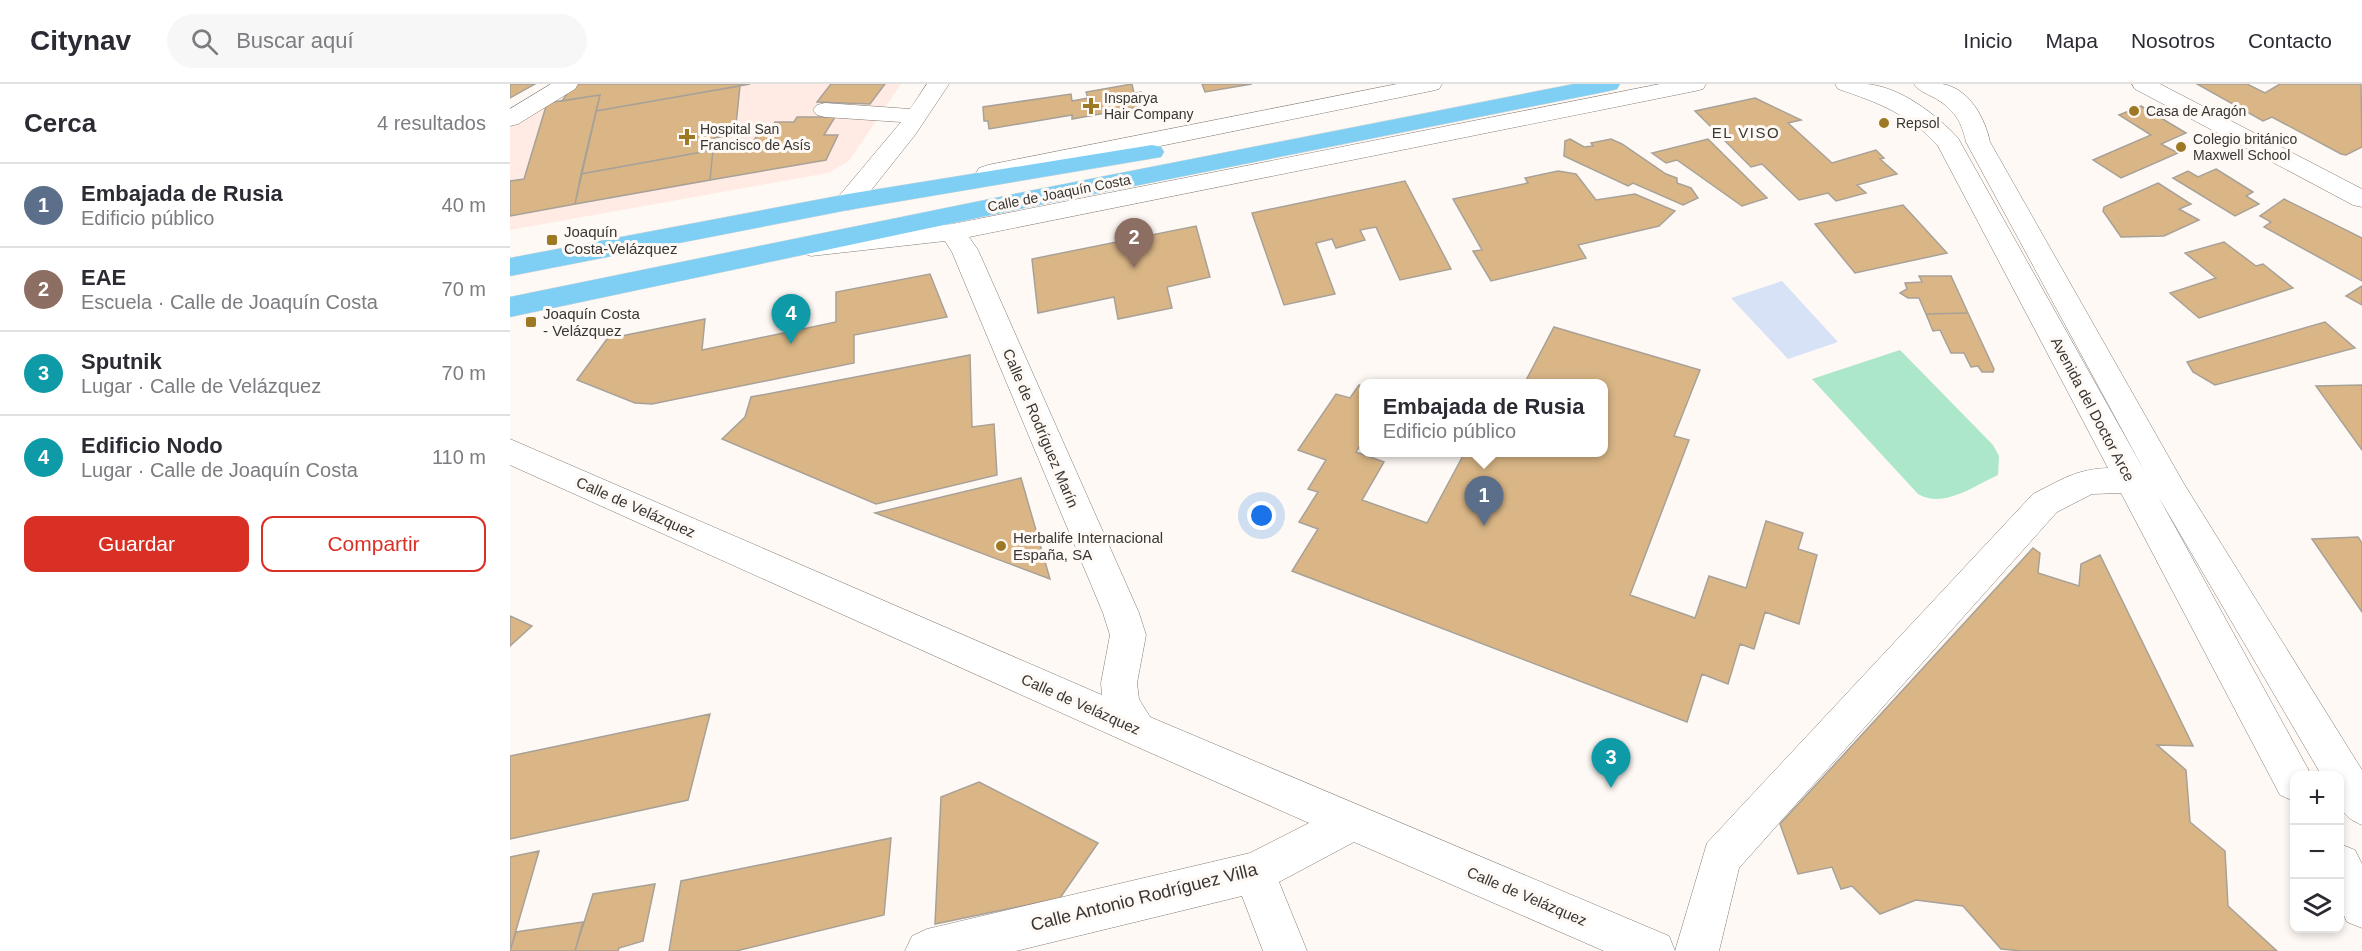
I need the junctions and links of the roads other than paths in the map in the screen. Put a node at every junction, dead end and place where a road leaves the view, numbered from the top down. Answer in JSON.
{"nodes":[{"id":1,"x":567,"y":84,"type":"edge"},
{"id":2,"x":938,"y":84,"type":"edge"},
{"id":3,"x":1431,"y":84,"type":"edge"},
{"id":4,"x":1523,"y":84,"type":"edge"},
{"id":5,"x":1610,"y":84,"type":"edge"},
{"id":6,"x":1695,"y":84,"type":"edge"},
{"id":7,"x":1846,"y":84,"type":"edge"},
{"id":8,"x":1878,"y":84,"type":"edge"},
{"id":9,"x":1925,"y":84,"type":"edge"},
{"id":10,"x":2143,"y":84,"type":"edge"},
{"id":11,"x":825,"y":110,"type":"dead end"},
{"id":12,"x":916,"y":116,"type":"junction"},
{"id":13,"x":510,"y":119,"type":"edge"},
{"id":14,"x":1978,"y":142,"type":"junction"},
{"id":15,"x":2361,"y":197,"type":"edge"},
{"id":16,"x":848,"y":202,"type":"junction"},
{"id":17,"x":952,"y":232,"type":"junction"},
{"id":18,"x":788,"y":249,"type":"junction"},
{"id":19,"x":510,"y":267,"type":"edge"},
{"id":20,"x":510,"y":307,"type":"edge"},
{"id":21,"x":510,"y":451,"type":"edge"},
{"id":22,"x":2131,"y":480,"type":"junction"},
{"id":23,"x":2173,"y":493,"type":"junction"},
{"id":24,"x":1137,"y":729,"type":"junction"},
{"id":25,"x":2290,"y":773,"type":"edge"},
{"id":26,"x":2362,"y":806,"type":"edge"},
{"id":27,"x":1354,"y":821,"type":"junction"},
{"id":28,"x":1256,"y":872,"type":"junction"},
{"id":29,"x":2344,"y":873,"type":"edge"},
{"id":30,"x":2362,"y":907,"type":"edge"},
{"id":31,"x":927,"y":951,"type":"edge"},
{"id":32,"x":1285,"y":951,"type":"edge"},
{"id":33,"x":1654,"y":951,"type":"edge"},
{"id":34,"x":1696,"y":951,"type":"edge"}],
"edges":[{"from":1,"to":13,"type":"street"},
{"from":2,"to":12,"type":"street"},
{"from":3,"to":16,"type":"street"},
{"from":4,"to":16,"type":"main road","name":"Calle de Joaquín Costa"},
{"from":5,"to":18,"type":"main road","name":"Calle de Joaquín Costa"},
{"from":6,"to":17,"type":"street"},
{"from":7,"to":22,"type":"street","name":"Avenida del Doctor Arce"},
{"from":8,"to":14,"type":"street"},
{"from":9,"to":14,"type":"street"},
{"from":10,"to":15,"type":"street"},
{"from":11,"to":12,"type":"street"},
{"from":12,"to":16,"type":"street"},
{"from":14,"to":23,"type":"street","name":"Avenida del Doctor Arce"},
{"from":16,"to":19,"type":"main road","name":"Calle de Joaquín Costa"},
{"from":17,"to":18,"type":"street"},
{"from":17,"to":24,"type":"street","name":"Calle de Rodríguez Marín"},
{"from":18,"to":20,"type":"main road","name":"Calle de Joaquín Costa"},
{"from":21,"to":24,"type":"street","name":"Calle de Velázquez"},
{"from":22,"to":23,"type":"street"},
{"from":22,"to":25,"type":"street","name":"Avenida del Doctor Arce"},
{"from":22,"to":34,"type":"street"},
{"from":23,"to":26,"type":"street","name":"Avenida del Doctor Arce"},
{"from":24,"to":27,"type":"street","name":"Calle de Velázquez"},
{"from":27,"to":28,"type":"street","name":"Calle Antonio Rodríguez Villa"},
{"from":27,"to":33,"type":"street","name":"Calle de Velázquez"},
{"from":28,"to":31,"type":"street","name":"Calle Antonio Rodríguez Villa"},
{"from":28,"to":32,"type":"street"},
{"from":29,"to":30,"type":"street"}]}
